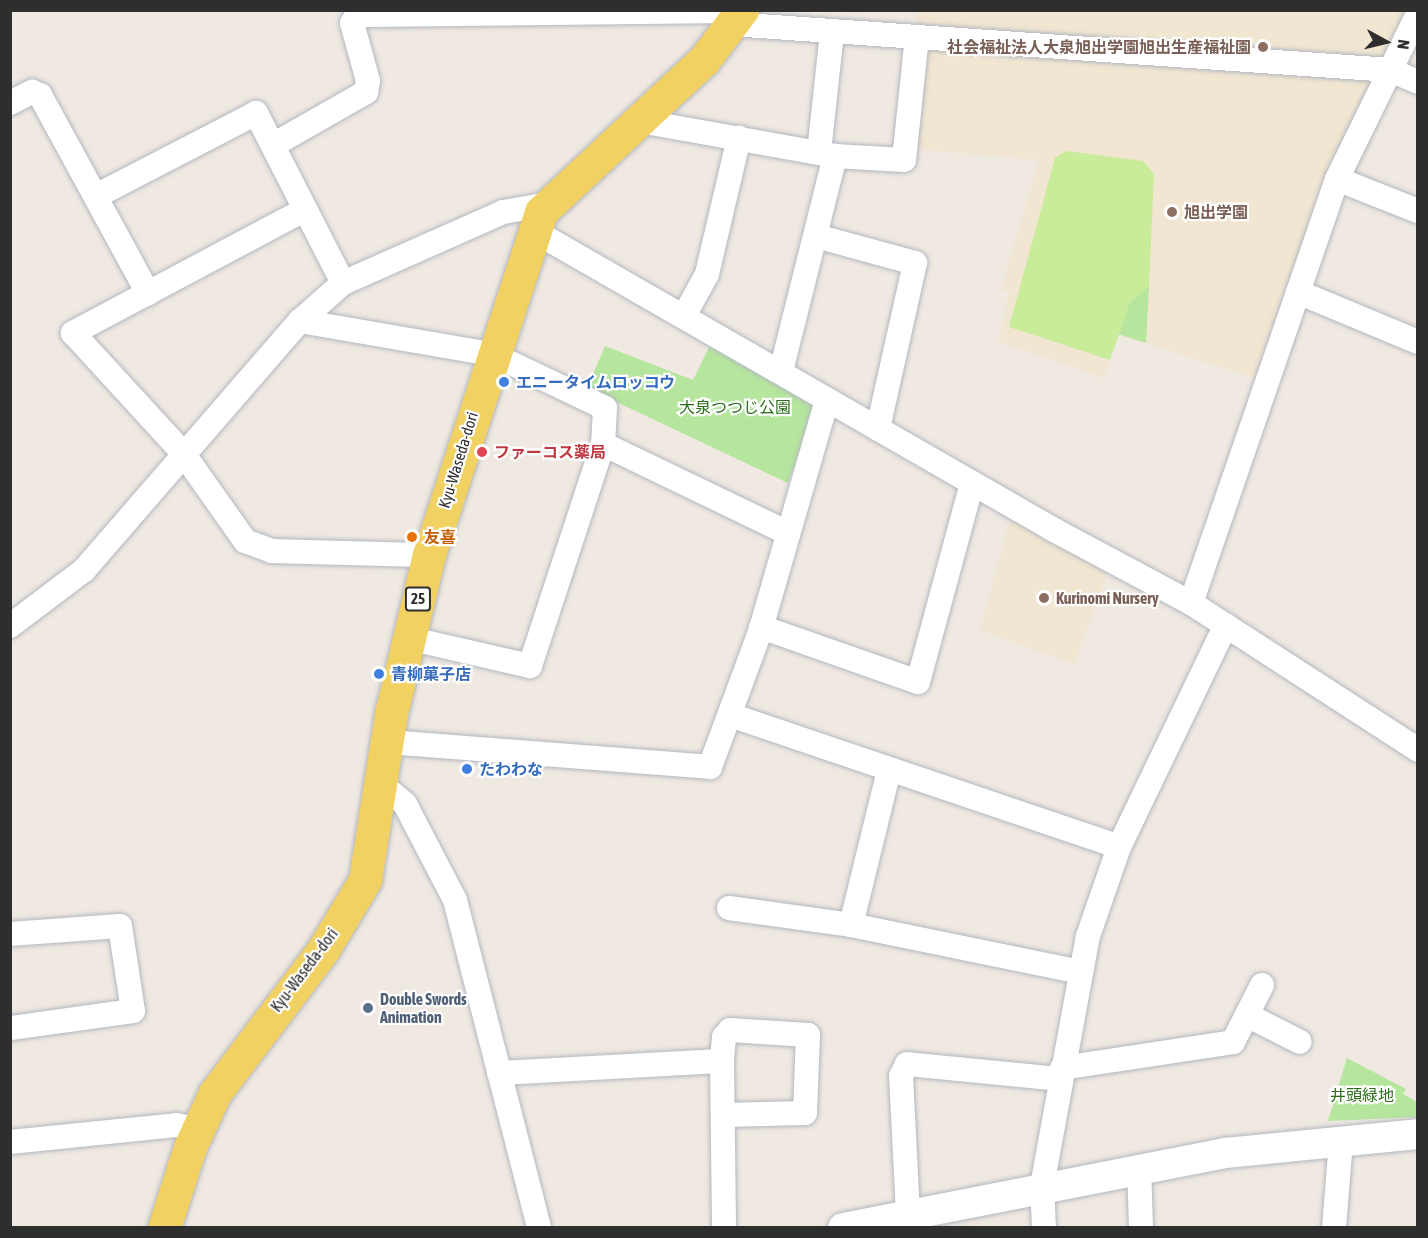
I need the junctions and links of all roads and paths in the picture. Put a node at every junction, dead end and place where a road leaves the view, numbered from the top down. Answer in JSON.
{"nodes":[{"id":1,"x":613,"y":12,"type":"edge"},
{"id":2,"x":1418,"y":14,"type":"edge"},
{"id":3,"x":738,"y":15,"type":"edge"},
{"id":4,"x":832,"y":32,"type":"junction"},
{"id":5,"x":917,"y":37,"type":"junction"},
{"id":6,"x":1390,"y":70,"type":"junction"},
{"id":7,"x":1418,"y":82,"type":"edge"},
{"id":8,"x":10,"y":103,"type":"edge"},
{"id":9,"x":640,"y":121,"type":"junction"},
{"id":10,"x":739,"y":138,"type":"junction"},
{"id":11,"x":274,"y":144,"type":"junction"},
{"id":12,"x":827,"y":154,"type":"junction"},
{"id":13,"x":1337,"y":179,"type":"junction"},
{"id":14,"x":98,"y":195,"type":"junction"},
{"id":15,"x":304,"y":210,"type":"junction"},
{"id":16,"x":1418,"y":211,"type":"edge"},
{"id":17,"x":539,"y":218,"type":"junction"},
{"id":18,"x":816,"y":236,"type":"junction"},
{"id":19,"x":343,"y":283,"type":"junction"},
{"id":20,"x":1298,"y":292,"type":"junction"},
{"id":21,"x":148,"y":293,"type":"junction"},
{"id":22,"x":684,"y":316,"type":"junction"},
{"id":23,"x":300,"y":321,"type":"junction"},
{"id":24,"x":1418,"y":342,"type":"edge"},
{"id":25,"x":492,"y":354,"type":"junction"},
{"id":26,"x":781,"y":371,"type":"junction"},
{"id":27,"x":827,"y":400,"type":"junction"},
{"id":28,"x":878,"y":429,"type":"junction"},
{"id":29,"x":603,"y":444,"type":"junction"},
{"id":30,"x":183,"y":453,"type":"junction"},
{"id":31,"x":972,"y":483,"type":"junction"},
{"id":32,"x":788,"y":533,"type":"junction"},
{"id":33,"x":429,"y":555,"type":"junction"},
{"id":34,"x":1191,"y":603,"type":"junction"},
{"id":35,"x":1226,"y":625,"type":"junction"},
{"id":36,"x":10,"y":626,"type":"edge"},
{"id":37,"x":761,"y":627,"type":"junction"},
{"id":38,"x":408,"y":638,"type":"junction"},
{"id":39,"x":730,"y":715,"type":"junction"},
{"id":40,"x":387,"y":742,"type":"junction"},
{"id":41,"x":1418,"y":750,"type":"edge"},
{"id":42,"x":889,"y":770,"type":"junction"},
{"id":43,"x":380,"y":783,"type":"junction"},
{"id":44,"x":1119,"y":847,"type":"junction"},
{"id":45,"x":729,"y":908,"type":"dead end"},
{"id":46,"x":851,"y":925,"type":"junction"},
{"id":47,"x":10,"y":934,"type":"edge"},
{"id":48,"x":1079,"y":972,"type":"junction"},
{"id":49,"x":1262,"y":985,"type":"dead end"},
{"id":50,"x":1247,"y":1015,"type":"junction"},
{"id":51,"x":10,"y":1028,"type":"edge"},
{"id":52,"x":1300,"y":1042,"type":"dead end"},
{"id":53,"x":722,"y":1061,"type":"junction"},
{"id":54,"x":499,"y":1073,"type":"junction"},
{"id":55,"x":1060,"y":1074,"type":"junction"},
{"id":56,"x":723,"y":1115,"type":"junction"},
{"id":57,"x":197,"y":1129,"type":"junction"},
{"id":58,"x":1418,"y":1134,"type":"edge"},
{"id":59,"x":10,"y":1142,"type":"edge"},
{"id":60,"x":1341,"y":1142,"type":"junction"},
{"id":61,"x":1138,"y":1167,"type":"junction"},
{"id":62,"x":1042,"y":1186,"type":"junction"},
{"id":63,"x":908,"y":1214,"type":"junction"},
{"id":64,"x":165,"y":1227,"type":"edge"},
{"id":65,"x":539,"y":1227,"type":"edge"},
{"id":66,"x":724,"y":1227,"type":"edge"},
{"id":67,"x":843,"y":1227,"type":"edge"},
{"id":68,"x":1044,"y":1227,"type":"edge"},
{"id":69,"x":1141,"y":1227,"type":"edge"},
{"id":70,"x":1334,"y":1227,"type":"edge"}],
"edges":[{"from":1,"to":3,"type":"street"},
{"from":1,"to":11,"type":"street"},
{"from":2,"to":6,"type":"street"},
{"from":3,"to":4,"type":"street"},
{"from":3,"to":9,"type":"main road","name":"Kyu-Waseda-dori","number":"25"},
{"from":4,"to":5,"type":"street"},
{"from":4,"to":12,"type":"street"},
{"from":5,"to":6,"type":"street"},
{"from":5,"to":12,"type":"street"},
{"from":6,"to":7,"type":"street"},
{"from":6,"to":13,"type":"street"},
{"from":8,"to":14,"type":"street"},
{"from":9,"to":10,"type":"street"},
{"from":9,"to":17,"type":"main road","name":"Kyu-Waseda-dori","number":"25"},
{"from":10,"to":12,"type":"street"},
{"from":10,"to":22,"type":"street"},
{"from":11,"to":14,"type":"street"},
{"from":11,"to":15,"type":"street"},
{"from":12,"to":18,"type":"street"},
{"from":13,"to":16,"type":"street"},
{"from":13,"to":20,"type":"street"},
{"from":14,"to":21,"type":"street"},
{"from":15,"to":19,"type":"street"},
{"from":15,"to":21,"type":"street"},
{"from":17,"to":19,"type":"street"},
{"from":17,"to":22,"type":"street"},
{"from":17,"to":25,"type":"main road","name":"Kyu-Waseda-dori","number":"25"},
{"from":18,"to":26,"type":"street"},
{"from":18,"to":28,"type":"street"},
{"from":19,"to":23,"type":"street"},
{"from":20,"to":24,"type":"street"},
{"from":20,"to":34,"type":"street"},
{"from":21,"to":30,"type":"street"},
{"from":22,"to":26,"type":"street"},
{"from":23,"to":25,"type":"street"},
{"from":23,"to":30,"type":"street"},
{"from":25,"to":29,"type":"street"},
{"from":25,"to":33,"type":"main road","name":"Kyu-Waseda-dori","number":"25"},
{"from":26,"to":27,"type":"street"},
{"from":27,"to":28,"type":"street"},
{"from":27,"to":32,"type":"street"},
{"from":28,"to":31,"type":"street"},
{"from":29,"to":32,"type":"street"},
{"from":29,"to":38,"type":"street"},
{"from":30,"to":33,"type":"street"},
{"from":30,"to":36,"type":"street"},
{"from":31,"to":34,"type":"street"},
{"from":31,"to":37,"type":"street"},
{"from":32,"to":37,"type":"street"},
{"from":33,"to":38,"type":"main road","name":"Kyu-Waseda-dori","number":"25"},
{"from":34,"to":35,"type":"street"},
{"from":35,"to":41,"type":"street"},
{"from":35,"to":44,"type":"street"},
{"from":37,"to":39,"type":"street"},
{"from":38,"to":40,"type":"main road","name":"Kyu-Waseda-dori","number":"25"},
{"from":39,"to":40,"type":"street"},
{"from":39,"to":42,"type":"street"},
{"from":40,"to":43,"type":"main road","name":"Kyu-Waseda-dori","number":"25"},
{"from":42,"to":44,"type":"street"},
{"from":42,"to":46,"type":"street"},
{"from":43,"to":54,"type":"street"},
{"from":43,"to":57,"type":"main road","name":"Kyu-Waseda-dori","number":"25"},
{"from":44,"to":48,"type":"street"},
{"from":45,"to":46,"type":"street"},
{"from":46,"to":48,"type":"street"},
{"from":47,"to":51,"type":"street"},
{"from":48,"to":55,"type":"street"},
{"from":49,"to":50,"type":"street"},
{"from":50,"to":52,"type":"street"},
{"from":50,"to":55,"type":"street"},
{"from":53,"to":54,"type":"street"},
{"from":53,"to":56,"type":"street"},
{"from":53,"to":56,"type":"street"},
{"from":54,"to":65,"type":"street"},
{"from":55,"to":62,"type":"street"},
{"from":55,"to":63,"type":"street"},
{"from":56,"to":66,"type":"street"},
{"from":57,"to":59,"type":"street"},
{"from":57,"to":64,"type":"main road","name":"Kyu-Waseda-dori","number":"25"},
{"from":58,"to":60,"type":"street"},
{"from":60,"to":61,"type":"street"},
{"from":60,"to":70,"type":"street"},
{"from":61,"to":62,"type":"street"},
{"from":61,"to":69,"type":"street"},
{"from":62,"to":63,"type":"street"},
{"from":62,"to":68,"type":"street"},
{"from":63,"to":67,"type":"street"}]}
